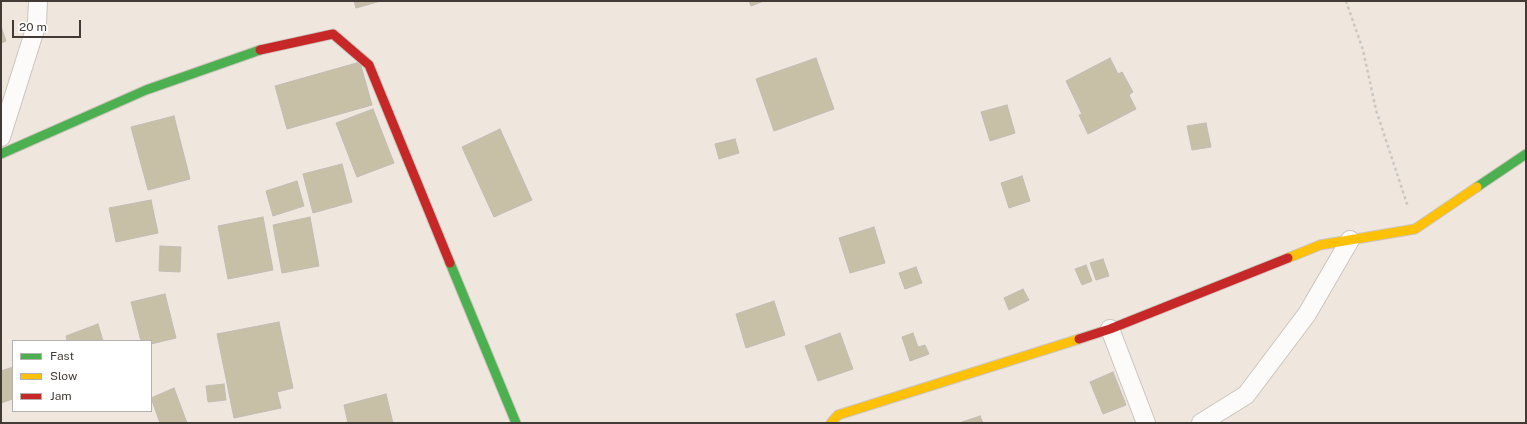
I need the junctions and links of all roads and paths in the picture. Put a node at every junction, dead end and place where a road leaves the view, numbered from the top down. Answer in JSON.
{"nodes":[{"id":1,"x":38,"y":1,"type":"edge"},
{"id":2,"x":1346,"y":1,"type":"edge"},
{"id":3,"x":1,"y":137,"type":"edge"},
{"id":4,"x":1,"y":154,"type":"edge"},
{"id":5,"x":1526,"y":154,"type":"edge"},
{"id":6,"x":1415,"y":229,"type":"junction"},
{"id":7,"x":1350,"y":240,"type":"junction"},
{"id":8,"x":1110,"y":329,"type":"junction"},
{"id":9,"x":516,"y":423,"type":"edge"},
{"id":10,"x":831,"y":423,"type":"edge"},
{"id":11,"x":1146,"y":423,"type":"edge"},
{"id":12,"x":1202,"y":423,"type":"edge"}],
"edges":[{"from":1,"to":3,"type":"street"},
{"from":2,"to":6,"type":"path"},
{"from":4,"to":9,"type":"street"},
{"from":5,"to":6,"type":"street"},
{"from":6,"to":7,"type":"street"},
{"from":7,"to":8,"type":"street"},
{"from":7,"to":12,"type":"street"},
{"from":8,"to":10,"type":"street"},
{"from":8,"to":11,"type":"street"}]}
